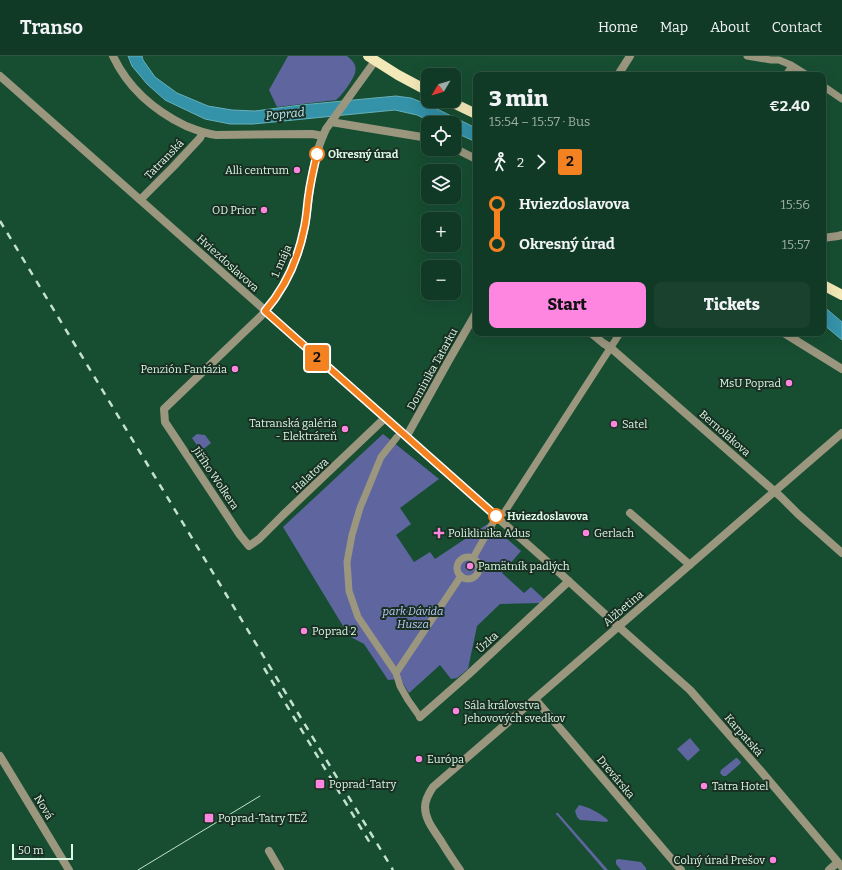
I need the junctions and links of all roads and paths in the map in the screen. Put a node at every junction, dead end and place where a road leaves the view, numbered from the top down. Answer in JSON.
{"nodes":[{"id":1,"x":113,"y":56,"type":"edge"},
{"id":2,"x":630,"y":56,"type":"edge"},
{"id":3,"x":747,"y":56,"type":"edge"},
{"id":4,"x":372,"y":59,"type":"edge"},
{"id":5,"x":792,"y":66,"type":"junction"},
{"id":6,"x":620,"y":72,"type":"edge"},
{"id":7,"x":788,"y":72,"type":"edge"},
{"id":8,"x":802,"y":72,"type":"edge"},
{"id":9,"x":0,"y":76,"type":"edge"},
{"id":10,"x":421,"y":88,"type":"edge"},
{"id":11,"x":826,"y":88,"type":"edge"},
{"id":12,"x":842,"y":99,"type":"edge"},
{"id":13,"x":461,"y":107,"type":"edge"},
{"id":14,"x":473,"y":113,"type":"edge"},
{"id":15,"x":333,"y":119,"type":"junction"},
{"id":16,"x":203,"y":132,"type":"junction"},
{"id":17,"x":323,"y":136,"type":"junction"},
{"id":18,"x":421,"y":137,"type":"edge"},
{"id":19,"x":461,"y":152,"type":"edge"},
{"id":20,"x":473,"y":158,"type":"edge"},
{"id":21,"x":140,"y":200,"type":"junction"},
{"id":22,"x":842,"y":235,"type":"edge"},
{"id":23,"x":826,"y":238,"type":"edge"},
{"id":24,"x":826,"y":287,"type":"edge"},
{"id":25,"x":842,"y":295,"type":"edge"},
{"id":26,"x":265,"y":311,"type":"junction"},
{"id":27,"x":473,"y":318,"type":"edge"},
{"id":28,"x":595,"y":336,"type":"edge"},
{"id":29,"x":618,"y":336,"type":"edge"},
{"id":30,"x":789,"y":336,"type":"edge"},
{"id":31,"x":611,"y":348,"type":"junction"},
{"id":32,"x":842,"y":369,"type":"edge"},
{"id":33,"x":385,"y":418,"type":"junction"},
{"id":34,"x":165,"y":422,"type":"joint"},
{"id":35,"x":842,"y":433,"type":"edge"},
{"id":36,"x":406,"y":436,"type":"junction"},
{"id":37,"x":397,"y":437,"type":"dead end"},
{"id":38,"x":774,"y":491,"type":"junction"},
{"id":39,"x":504,"y":513,"type":"dead end"},
{"id":40,"x":630,"y":513,"type":"dead end"},
{"id":41,"x":494,"y":521,"type":"dead end"},
{"id":42,"x":249,"y":546,"type":"joint"},
{"id":43,"x":842,"y":553,"type":"edge"},
{"id":44,"x":473,"y":558,"type":"junction"},
{"id":45,"x":690,"y":565,"type":"junction"},
{"id":46,"x":461,"y":576,"type":"junction"},
{"id":47,"x":569,"y":581,"type":"junction"},
{"id":48,"x":619,"y":627,"type":"junction"},
{"id":49,"x":396,"y":673,"type":"junction"},
{"id":50,"x":535,"y":699,"type":"junction"},
{"id":51,"x":420,"y":717,"type":"joint"},
{"id":52,"x":0,"y":756,"type":"edge"},
{"id":53,"x":269,"y":850,"type":"dead end"},
{"id":54,"x":840,"y":865,"type":"edge"},
{"id":55,"x":680,"y":869,"type":"edge"},
{"id":56,"x":69,"y":870,"type":"edge"},
{"id":57,"x":280,"y":870,"type":"edge"},
{"id":58,"x":460,"y":870,"type":"edge"},
{"id":59,"x":829,"y":870,"type":"edge"}],
"edges":[{"from":1,"to":16,"type":"street"},
{"from":2,"to":6,"type":"street"},
{"from":3,"to":5,"type":"street"},
{"from":4,"to":10,"type":"main road"},
{"from":4,"to":15,"type":"street","name":"1. mája"},
{"from":5,"to":7,"type":"street"},
{"from":5,"to":8,"type":"street"},
{"from":9,"to":21,"type":"street","name":"Hviezdoslavova"},
{"from":11,"to":12,"type":"street"},
{"from":13,"to":14,"type":"main road"},
{"from":15,"to":17,"type":"street","name":"1. mája"},
{"from":15,"to":18,"type":"street"},
{"from":16,"to":17,"type":"street"},
{"from":16,"to":21,"type":"street","name":"Tatranská"},
{"from":17,"to":26,"type":"street","name":"1. mája"},
{"from":19,"to":20,"type":"street"},
{"from":21,"to":26,"type":"street","name":"Hviezdoslavova"},
{"from":22,"to":23,"type":"street"},
{"from":24,"to":25,"type":"main road"},
{"from":26,"to":33,"type":"street","name":"Hviezdoslavova"},
{"from":26,"to":34,"type":"street","name":"1. mája"},
{"from":27,"to":36,"type":"street","name":"Dominika Tatarku"},
{"from":28,"to":31,"type":"street","name":"Bernolákova"},
{"from":29,"to":31,"type":"street"},
{"from":30,"to":32,"type":"street"},
{"from":31,"to":38,"type":"street","name":"Bernolákova"},
{"from":31,"to":39,"type":"street"},
{"from":33,"to":36,"type":"street","name":"Hviezdoslavova"},
{"from":33,"to":42,"type":"street","name":"Halatova"},
{"from":34,"to":42,"type":"street","name":"Jiřího Wolkera"},
{"from":35,"to":38,"type":"street","name":"Alžbetina"},
{"from":36,"to":47,"type":"street","name":"Hviezdoslavova"},
{"from":37,"to":49,"type":"street"},
{"from":38,"to":43,"type":"street","name":"Bernolákova"},
{"from":38,"to":45,"type":"street","name":"Alžbetina"},
{"from":40,"to":45,"type":"street"},
{"from":41,"to":44,"type":"street"},
{"from":44,"to":46,"type":"street"},
{"from":44,"to":46,"type":"street"},
{"from":45,"to":48,"type":"street","name":"Alžbetina"},
{"from":46,"to":49,"type":"street"},
{"from":47,"to":48,"type":"street","name":"Hviezdoslavova"},
{"from":47,"to":51,"type":"street","name":"Úzka"},
{"from":48,"to":50,"type":"street","name":"Alžbetina"},
{"from":48,"to":54,"type":"street","name":"Karpatská"},
{"from":49,"to":51,"type":"street"},
{"from":50,"to":55,"type":"street","name":"Drevárska"},
{"from":50,"to":58,"type":"street","name":"Alžbetina"},
{"from":52,"to":56,"type":"street","name":"Nová"},
{"from":53,"to":57,"type":"street"},
{"from":54,"to":59,"type":"street"}]}
